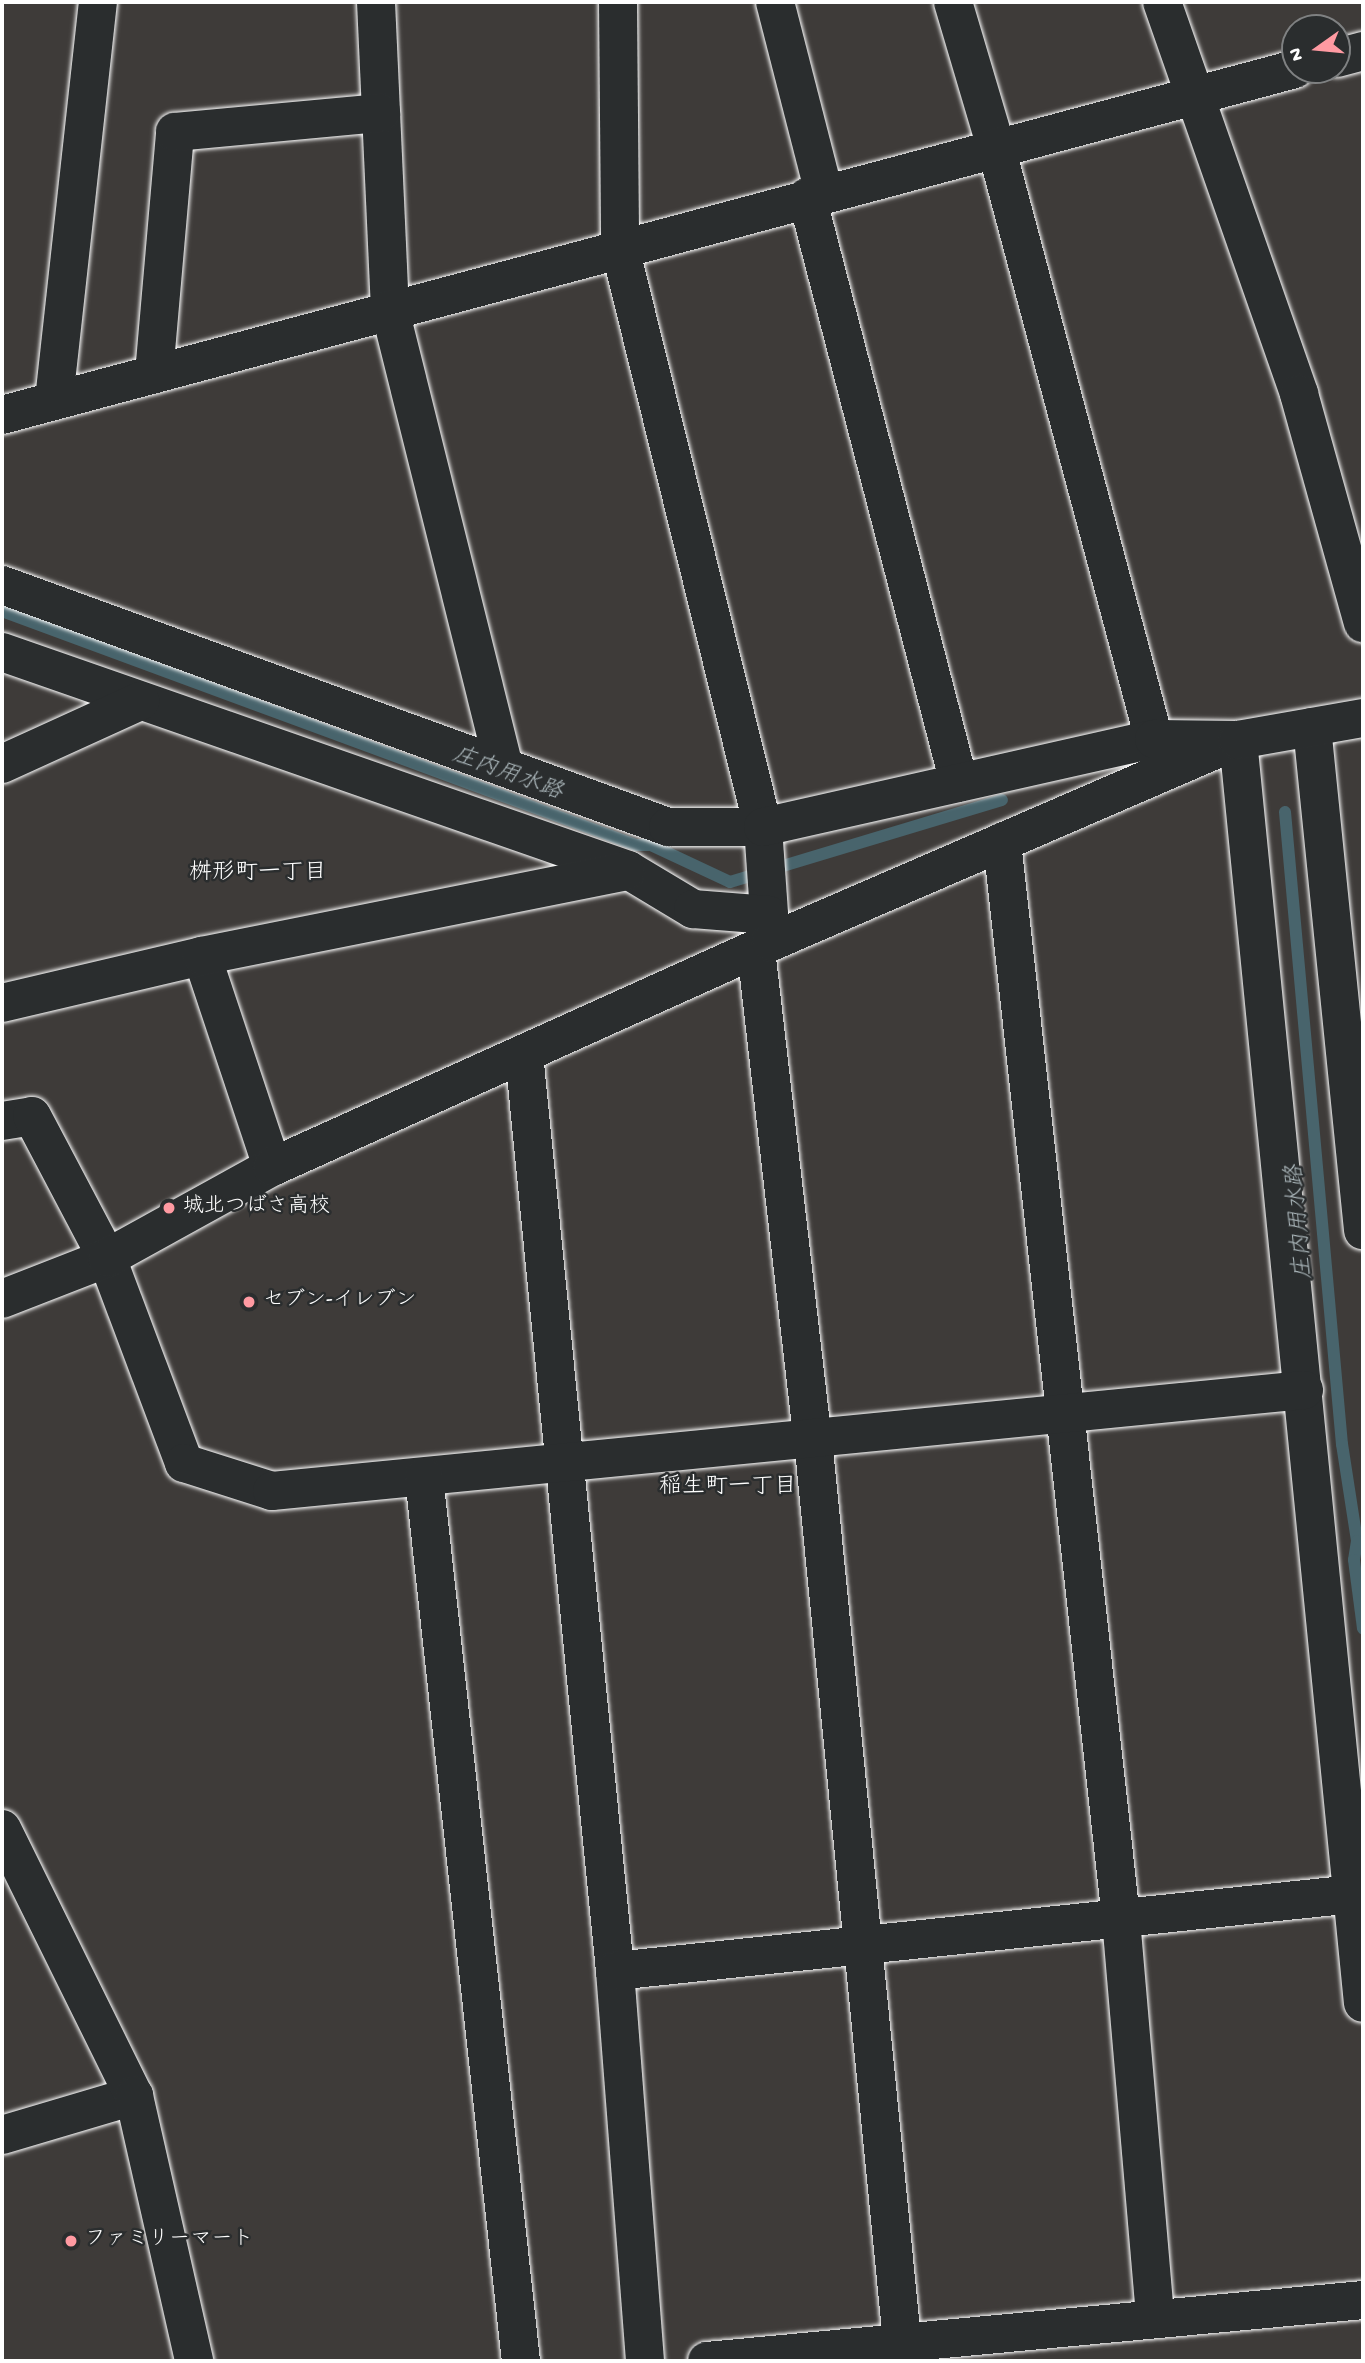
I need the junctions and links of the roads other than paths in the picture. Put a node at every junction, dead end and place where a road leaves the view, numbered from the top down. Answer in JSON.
{"nodes":[{"id":1,"x":99,"y":2,"type":"edge"},
{"id":2,"x":376,"y":2,"type":"edge"},
{"id":3,"x":618,"y":2,"type":"edge"},
{"id":4,"x":775,"y":2,"type":"edge"},
{"id":5,"x":953,"y":2,"type":"edge"},
{"id":6,"x":1162,"y":2,"type":"edge"},
{"id":7,"x":1281,"y":73,"type":"edge"},
{"id":8,"x":1196,"y":94,"type":"junction"},
{"id":9,"x":381,"y":113,"type":"junction"},
{"id":10,"x":996,"y":147,"type":"junction"},
{"id":11,"x":816,"y":195,"type":"junction"},
{"id":12,"x":620,"y":248,"type":"junction"},
{"id":13,"x":390,"y":310,"type":"junction"},
{"id":14,"x":154,"y":373,"type":"junction"},
{"id":15,"x":54,"y":400,"type":"junction"},
{"id":16,"x":2,"y":415,"type":"edge"},
{"id":17,"x":2,"y":584,"type":"edge"},
{"id":18,"x":1363,"y":623,"type":"edge"},
{"id":19,"x":2,"y":652,"type":"edge"},
{"id":20,"x":140,"y":701,"type":"junction"},
{"id":21,"x":1363,"y":719,"type":"edge"},
{"id":22,"x":1312,"y":727,"type":"junction"},
{"id":23,"x":1154,"y":738,"type":"junction"},
{"id":24,"x":1238,"y":740,"type":"junction"},
{"id":25,"x":2,"y":764,"type":"edge"},
{"id":26,"x":504,"y":768,"type":"junction"},
{"id":27,"x":959,"y":783,"type":"junction"},
{"id":28,"x":764,"y":840,"type":"junction"},
{"id":29,"x":1002,"y":842,"type":"junction"},
{"id":30,"x":628,"y":870,"type":"junction"},
{"id":31,"x":766,"y":928,"type":"junction"},
{"id":32,"x":202,"y":956,"type":"junction"},
{"id":33,"x":2,"y":1003,"type":"edge"},
{"id":34,"x":524,"y":1054,"type":"junction"},
{"id":35,"x":2,"y":1121,"type":"edge"},
{"id":36,"x":272,"y":1167,"type":"junction"},
{"id":37,"x":1363,"y":1230,"type":"edge"},
{"id":38,"x":107,"y":1258,"type":"junction"},
{"id":39,"x":2,"y":1299,"type":"edge"},
{"id":40,"x":1304,"y":1390,"type":"junction"},
{"id":41,"x":1066,"y":1415,"type":"junction"},
{"id":42,"x":813,"y":1439,"type":"junction"},
{"id":43,"x":565,"y":1464,"type":"junction"},
{"id":44,"x":424,"y":1477,"type":"junction"},
{"id":45,"x":2,"y":1829,"type":"edge"},
{"id":46,"x":1358,"y":1894,"type":"edge"},
{"id":47,"x":1121,"y":1919,"type":"junction"},
{"id":48,"x":862,"y":1946,"type":"junction"},
{"id":49,"x":615,"y":1972,"type":"junction"},
{"id":50,"x":1363,"y":2003,"type":"edge"},
{"id":51,"x":134,"y":2096,"type":"junction"},
{"id":52,"x":2,"y":2135,"type":"edge"},
{"id":53,"x":1363,"y":2300,"type":"edge"},
{"id":54,"x":1155,"y":2319,"type":"junction"},
{"id":55,"x":902,"y":2341,"type":"junction"},
{"id":56,"x":194,"y":2361,"type":"edge"},
{"id":57,"x":521,"y":2361,"type":"edge"},
{"id":58,"x":645,"y":2361,"type":"edge"},
{"id":59,"x":708,"y":2361,"type":"edge"}],
"edges":[{"from":1,"to":15,"type":"street"},
{"from":2,"to":9,"type":"street"},
{"from":3,"to":12,"type":"street"},
{"from":4,"to":11,"type":"street"},
{"from":5,"to":10,"type":"street"},
{"from":6,"to":8,"type":"street"},
{"from":7,"to":8,"type":"street"},
{"from":8,"to":10,"type":"street"},
{"from":8,"to":18,"type":"street"},
{"from":9,"to":13,"type":"street"},
{"from":9,"to":14,"type":"street"},
{"from":10,"to":11,"type":"street"},
{"from":10,"to":23,"type":"street"},
{"from":11,"to":12,"type":"street"},
{"from":11,"to":27,"type":"street"},
{"from":12,"to":13,"type":"street"},
{"from":12,"to":28,"type":"street"},
{"from":13,"to":14,"type":"street"},
{"from":13,"to":26,"type":"street"},
{"from":14,"to":15,"type":"street"},
{"from":15,"to":16,"type":"street"},
{"from":17,"to":26,"type":"street"},
{"from":19,"to":20,"type":"street"},
{"from":20,"to":25,"type":"street"},
{"from":20,"to":30,"type":"street"},
{"from":21,"to":22,"type":"street"},
{"from":22,"to":24,"type":"street"},
{"from":22,"to":37,"type":"street"},
{"from":23,"to":24,"type":"street"},
{"from":23,"to":27,"type":"street"},
{"from":24,"to":29,"type":"street"},
{"from":24,"to":40,"type":"street"},
{"from":26,"to":28,"type":"street"},
{"from":27,"to":28,"type":"street"},
{"from":28,"to":31,"type":"street"},
{"from":29,"to":31,"type":"street"},
{"from":29,"to":41,"type":"street"},
{"from":30,"to":31,"type":"street"},
{"from":30,"to":32,"type":"street"},
{"from":31,"to":34,"type":"street"},
{"from":31,"to":42,"type":"street"},
{"from":32,"to":33,"type":"street"},
{"from":32,"to":36,"type":"street"},
{"from":34,"to":36,"type":"street"},
{"from":34,"to":43,"type":"street"},
{"from":35,"to":38,"type":"street"},
{"from":36,"to":38,"type":"street"},
{"from":38,"to":39,"type":"street"},
{"from":38,"to":44,"type":"street"},
{"from":40,"to":41,"type":"street"},
{"from":40,"to":46,"type":"street"},
{"from":41,"to":42,"type":"street"},
{"from":41,"to":47,"type":"street"},
{"from":42,"to":43,"type":"street"},
{"from":42,"to":48,"type":"street"},
{"from":43,"to":44,"type":"street"},
{"from":43,"to":49,"type":"street"},
{"from":44,"to":57,"type":"street"},
{"from":45,"to":51,"type":"street"},
{"from":46,"to":47,"type":"street"},
{"from":46,"to":50,"type":"street"},
{"from":47,"to":48,"type":"street"},
{"from":47,"to":54,"type":"street"},
{"from":48,"to":49,"type":"street"},
{"from":48,"to":55,"type":"street"},
{"from":49,"to":58,"type":"street"},
{"from":51,"to":52,"type":"street"},
{"from":51,"to":56,"type":"street"},
{"from":53,"to":54,"type":"street"},
{"from":54,"to":55,"type":"street"},
{"from":55,"to":59,"type":"street"}]}
